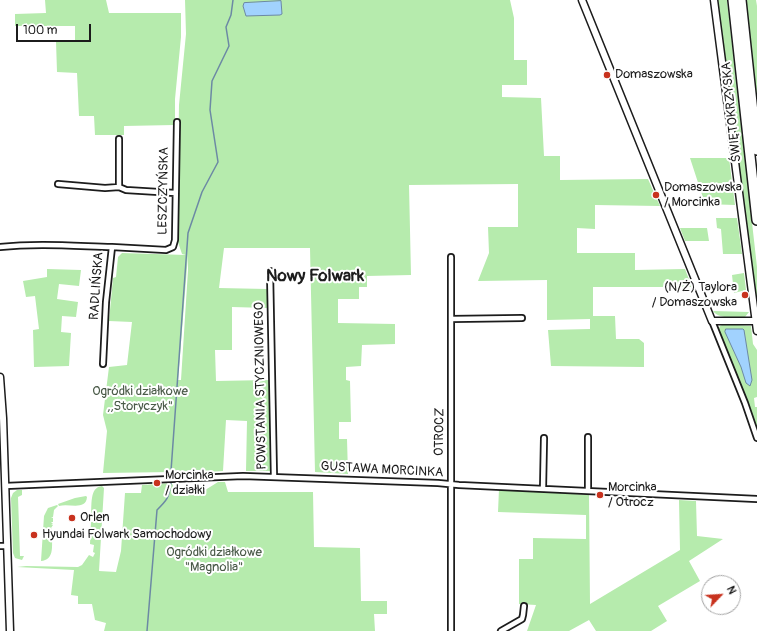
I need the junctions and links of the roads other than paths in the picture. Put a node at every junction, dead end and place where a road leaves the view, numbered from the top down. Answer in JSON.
{"nodes":[{"id":1,"x":582,"y":0,"type":"edge"},
{"id":2,"x":714,"y":0,"type":"edge"},
{"id":3,"x":733,"y":0,"type":"edge"},
{"id":4,"x":741,"y":0,"type":"edge"},
{"id":5,"x":177,"y":122,"type":"dead end"},
{"id":6,"x":119,"y":139,"type":"dead end"},
{"id":7,"x":757,"y":150,"type":"edge"},
{"id":8,"x":58,"y":184,"type":"dead end"},
{"id":9,"x":118,"y":187,"type":"junction"},
{"id":10,"x":175,"y":193,"type":"junction"},
{"id":11,"x":757,"y":220,"type":"edge"},
{"id":12,"x":0,"y":247,"type":"edge"},
{"id":13,"x":112,"y":247,"type":"junction"},
{"id":14,"x":451,"y":257,"type":"dead end"},
{"id":15,"x":270,"y":271,"type":"dead end"},
{"id":16,"x":522,"y":318,"type":"dead end"},
{"id":17,"x":451,"y":319,"type":"junction"},
{"id":18,"x":712,"y":321,"type":"junction"},
{"id":19,"x":756,"y":321,"type":"junction"},
{"id":20,"x":757,"y":331,"type":"edge"},
{"id":21,"x":103,"y":364,"type":"dead end"},
{"id":22,"x":0,"y":377,"type":"edge"},
{"id":23,"x":588,"y":437,"type":"dead end"},
{"id":24,"x":544,"y":438,"type":"dead end"},
{"id":25,"x":757,"y":438,"type":"edge"},
{"id":26,"x":274,"y":476,"type":"junction"},
{"id":27,"x":450,"y":484,"type":"junction"},
{"id":28,"x":5,"y":486,"type":"junction"},
{"id":29,"x":543,"y":488,"type":"junction"},
{"id":30,"x":588,"y":491,"type":"junction"},
{"id":31,"x":757,"y":499,"type":"edge"},
{"id":32,"x":0,"y":546,"type":"edge"},
{"id":33,"x":8,"y":546,"type":"junction"},
{"id":34,"x":524,"y":606,"type":"dead end"},
{"id":35,"x":10,"y":631,"type":"edge"},
{"id":36,"x":451,"y":631,"type":"edge"},
{"id":37,"x":501,"y":631,"type":"edge"}],
"edges":[{"from":1,"to":18,"type":"street"},
{"from":2,"to":19,"type":"street"},
{"from":3,"to":11,"type":"highway","name":"ŚWIĘTOKRZYSKA"},
{"from":4,"to":7,"type":"highway","name":"ŚWIĘTOKRZYSKA"},
{"from":5,"to":10,"type":"street","name":"LESZCZYŃSKA"},
{"from":6,"to":9,"type":"street"},
{"from":8,"to":9,"type":"street"},
{"from":9,"to":10,"type":"street"},
{"from":10,"to":13,"type":"street","name":"LESZCZYŃSKA"},
{"from":12,"to":13,"type":"street","name":"RADLIŃSKA"},
{"from":13,"to":21,"type":"street","name":"RADLIŃSKA"},
{"from":14,"to":17,"type":"street","name":"OTROCZ"},
{"from":15,"to":26,"type":"street","name":"POWSTANIA STYCZNIOWEGO"},
{"from":16,"to":17,"type":"street"},
{"from":17,"to":27,"type":"street","name":"OTROCZ"},
{"from":18,"to":19,"type":"street"},
{"from":18,"to":25,"type":"street"},
{"from":19,"to":20,"type":"street"},
{"from":22,"to":28,"type":"street"},
{"from":23,"to":30,"type":"street"},
{"from":24,"to":29,"type":"street"},
{"from":26,"to":27,"type":"street","name":"GUSTAWA MORCINKA"},
{"from":26,"to":28,"type":"street","name":"GUSTAWA MORCINKA"},
{"from":27,"to":29,"type":"street","name":"GUSTAWA MORCINKA"},
{"from":27,"to":36,"type":"street","name":"OTROCZ"},
{"from":28,"to":33,"type":"street"},
{"from":29,"to":30,"type":"street","name":"GUSTAWA MORCINKA"},
{"from":30,"to":31,"type":"street","name":"GUSTAWA MORCINKA"},
{"from":32,"to":33,"type":"street"},
{"from":33,"to":35,"type":"street"},
{"from":34,"to":37,"type":"street"}]}
